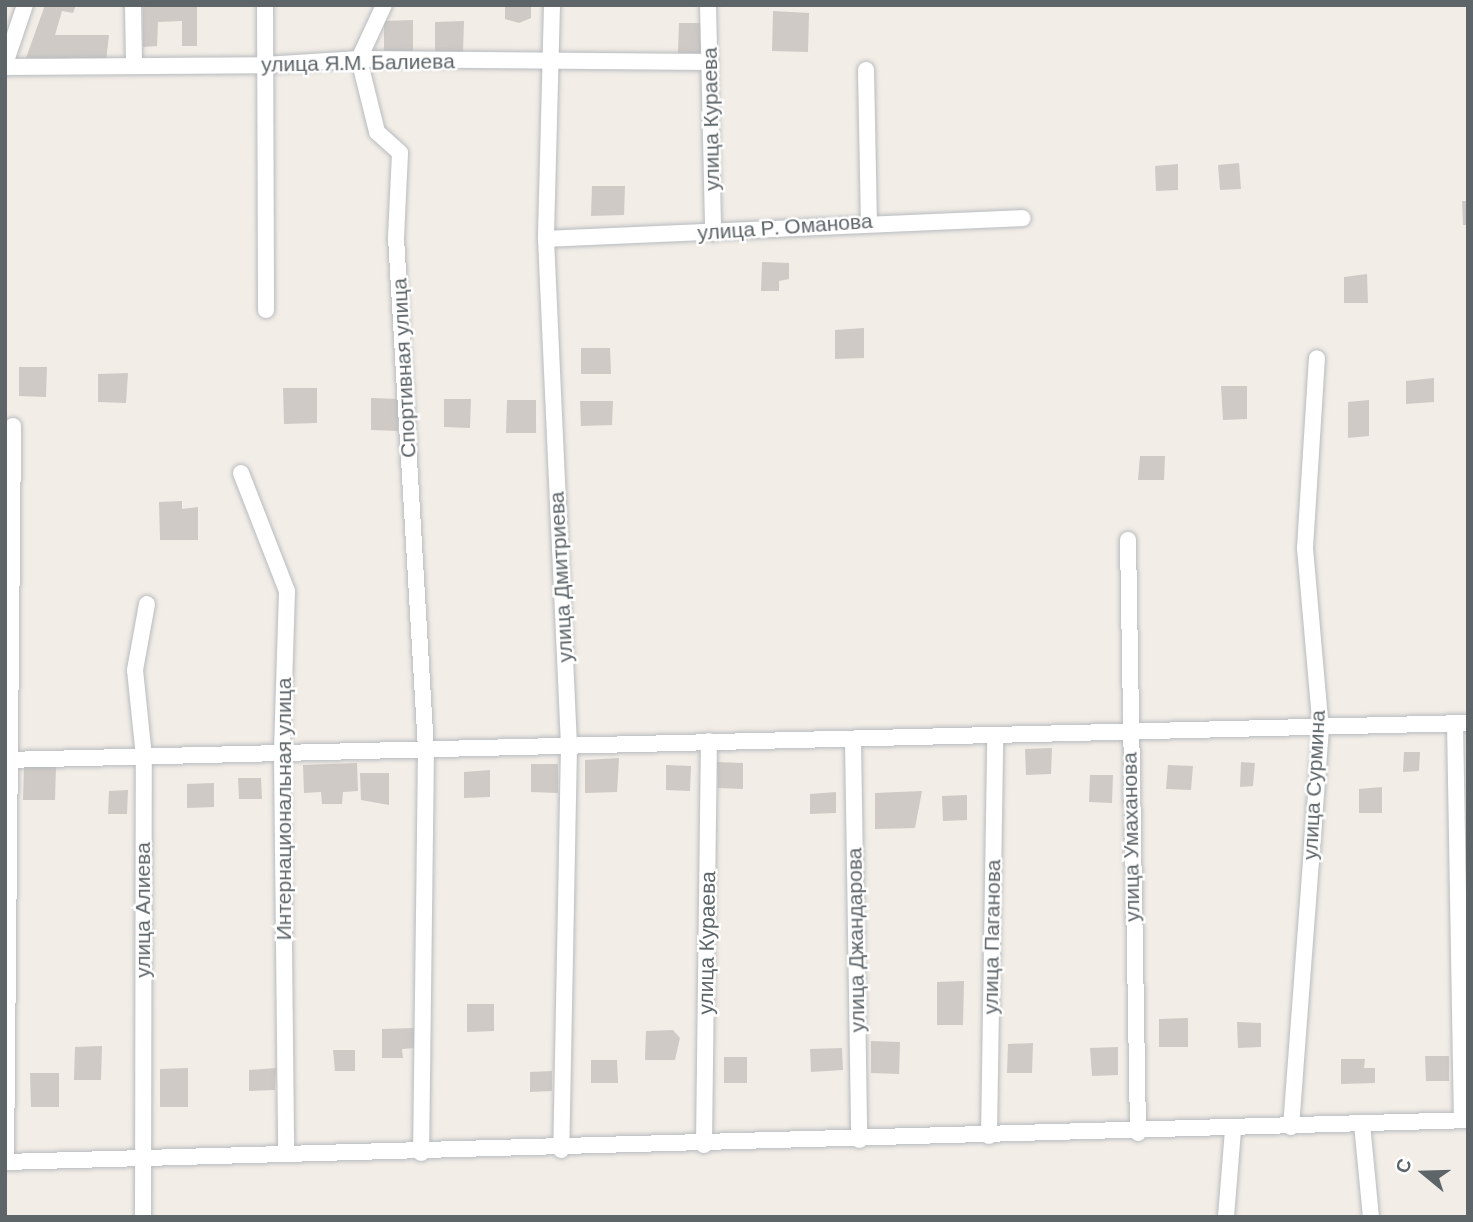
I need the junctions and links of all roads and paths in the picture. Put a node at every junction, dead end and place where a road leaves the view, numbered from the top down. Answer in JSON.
{"nodes":[{"id":1,"x":25,"y":5,"type":"edge"},
{"id":2,"x":133,"y":5,"type":"edge"},
{"id":3,"x":265,"y":5,"type":"edge"},
{"id":4,"x":384,"y":5,"type":"edge"},
{"id":5,"x":552,"y":5,"type":"edge"},
{"id":6,"x":708,"y":5,"type":"edge"},
{"id":7,"x":359,"y":59,"type":"junction"},
{"id":8,"x":710,"y":62,"type":"junction"},
{"id":9,"x":551,"y":63,"type":"junction"},
{"id":10,"x":134,"y":64,"type":"junction"},
{"id":11,"x":265,"y":65,"type":"junction"},
{"id":12,"x":5,"y":66,"type":"edge"},
{"id":13,"x":866,"y":70,"type":"dead end"},
{"id":14,"x":1023,"y":218,"type":"dead end"},
{"id":15,"x":869,"y":221,"type":"junction"},
{"id":16,"x":713,"y":233,"type":"junction"},
{"id":17,"x":546,"y":239,"type":"junction"},
{"id":18,"x":266,"y":310,"type":"dead end"},
{"id":19,"x":1317,"y":358,"type":"dead end"},
{"id":20,"x":13,"y":426,"type":"dead end"},
{"id":21,"x":241,"y":473,"type":"dead end"},
{"id":22,"x":1128,"y":541,"type":"dead end"},
{"id":23,"x":147,"y":604,"type":"dead end"},
{"id":24,"x":1461,"y":723,"type":"edge"},
{"id":25,"x":1321,"y":731,"type":"junction"},
{"id":26,"x":1129,"y":735,"type":"junction"},
{"id":27,"x":995,"y":738,"type":"junction"},
{"id":28,"x":709,"y":741,"type":"junction"},
{"id":29,"x":853,"y":741,"type":"junction"},
{"id":30,"x":569,"y":746,"type":"junction"},
{"id":31,"x":426,"y":750,"type":"junction"},
{"id":32,"x":282,"y":753,"type":"junction"},
{"id":33,"x":144,"y":757,"type":"junction"},
{"id":34,"x":8,"y":760,"type":"edge"},
{"id":35,"x":1465,"y":1120,"type":"edge"},
{"id":36,"x":1362,"y":1124,"type":"junction"},
{"id":37,"x":1291,"y":1127,"type":"junction"},
{"id":38,"x":1233,"y":1129,"type":"junction"},
{"id":39,"x":1138,"y":1133,"type":"junction"},
{"id":40,"x":989,"y":1136,"type":"junction"},
{"id":41,"x":859,"y":1140,"type":"junction"},
{"id":42,"x":704,"y":1144,"type":"junction"},
{"id":43,"x":561,"y":1150,"type":"junction"},
{"id":44,"x":421,"y":1153,"type":"junction"},
{"id":45,"x":285,"y":1154,"type":"junction"},
{"id":46,"x":141,"y":1158,"type":"junction"},
{"id":47,"x":6,"y":1161,"type":"edge"},
{"id":48,"x":143,"y":1217,"type":"edge"},
{"id":49,"x":1226,"y":1217,"type":"edge"},
{"id":50,"x":1371,"y":1217,"type":"edge"}],
"edges":[{"from":1,"to":12,"type":"street"},
{"from":2,"to":10,"type":"street"},
{"from":3,"to":11,"type":"street"},
{"from":4,"to":7,"type":"street"},
{"from":5,"to":9,"type":"street","name":"улица Дмитриева"},
{"from":6,"to":8,"type":"street","name":"улица Кураева"},
{"from":7,"to":9,"type":"street","name":"улица Я.М. Балиева"},
{"from":7,"to":11,"type":"street","name":"улица Я.М. Балиева"},
{"from":7,"to":31,"type":"street","name":"Спортивная улица"},
{"from":8,"to":9,"type":"street","name":"улица Я.М. Балиева"},
{"from":8,"to":16,"type":"street","name":"улица Кураева"},
{"from":9,"to":17,"type":"street","name":"улица Дмитриева"},
{"from":10,"to":11,"type":"street","name":"улица Я.М. Балиева"},
{"from":10,"to":12,"type":"street","name":"улица Я.М. Балиева"},
{"from":11,"to":18,"type":"street"},
{"from":13,"to":15,"type":"street"},
{"from":14,"to":15,"type":"street","name":"улица Р. Оманова"},
{"from":15,"to":16,"type":"street","name":"улица Р. Оманова"},
{"from":16,"to":17,"type":"street","name":"улица Р. Оманова"},
{"from":17,"to":30,"type":"street","name":"улица Дмитриева"},
{"from":19,"to":25,"type":"street","name":"улица Сурмина"},
{"from":20,"to":34,"type":"street"},
{"from":21,"to":32,"type":"street","name":"Интернациональная улица"},
{"from":22,"to":26,"type":"street","name":"улица Умаханова"},
{"from":23,"to":33,"type":"street","name":"улица Алиева"},
{"from":24,"to":25,"type":"street"},
{"from":24,"to":35,"type":"street"},
{"from":25,"to":26,"type":"street"},
{"from":25,"to":37,"type":"street","name":"улица Сурмина"},
{"from":26,"to":27,"type":"street"},
{"from":26,"to":39,"type":"street","name":"улица Умаханова"},
{"from":27,"to":29,"type":"street"},
{"from":27,"to":40,"type":"street","name":"улица Паганова"},
{"from":28,"to":29,"type":"street"},
{"from":28,"to":30,"type":"street"},
{"from":28,"to":42,"type":"street","name":"улица Кураева"},
{"from":29,"to":41,"type":"street","name":"улица Джандарова"},
{"from":30,"to":31,"type":"street"},
{"from":30,"to":43,"type":"street","name":"улица Дмитриева"},
{"from":31,"to":32,"type":"street"},
{"from":31,"to":44,"type":"street"},
{"from":32,"to":33,"type":"street"},
{"from":32,"to":45,"type":"street","name":"Интернациональная улица"},
{"from":33,"to":34,"type":"street"},
{"from":33,"to":46,"type":"street","name":"улица Алиева"},
{"from":34,"to":47,"type":"street"},
{"from":35,"to":36,"type":"street"},
{"from":36,"to":37,"type":"street"},
{"from":36,"to":50,"type":"street"},
{"from":37,"to":38,"type":"street"},
{"from":38,"to":39,"type":"street"},
{"from":38,"to":49,"type":"street"},
{"from":39,"to":40,"type":"street"},
{"from":40,"to":41,"type":"street"},
{"from":41,"to":42,"type":"street"},
{"from":42,"to":43,"type":"street"},
{"from":43,"to":44,"type":"street"},
{"from":44,"to":45,"type":"street"},
{"from":45,"to":46,"type":"street"},
{"from":46,"to":47,"type":"street"},
{"from":46,"to":48,"type":"street","name":"улица Алиева"}]}
